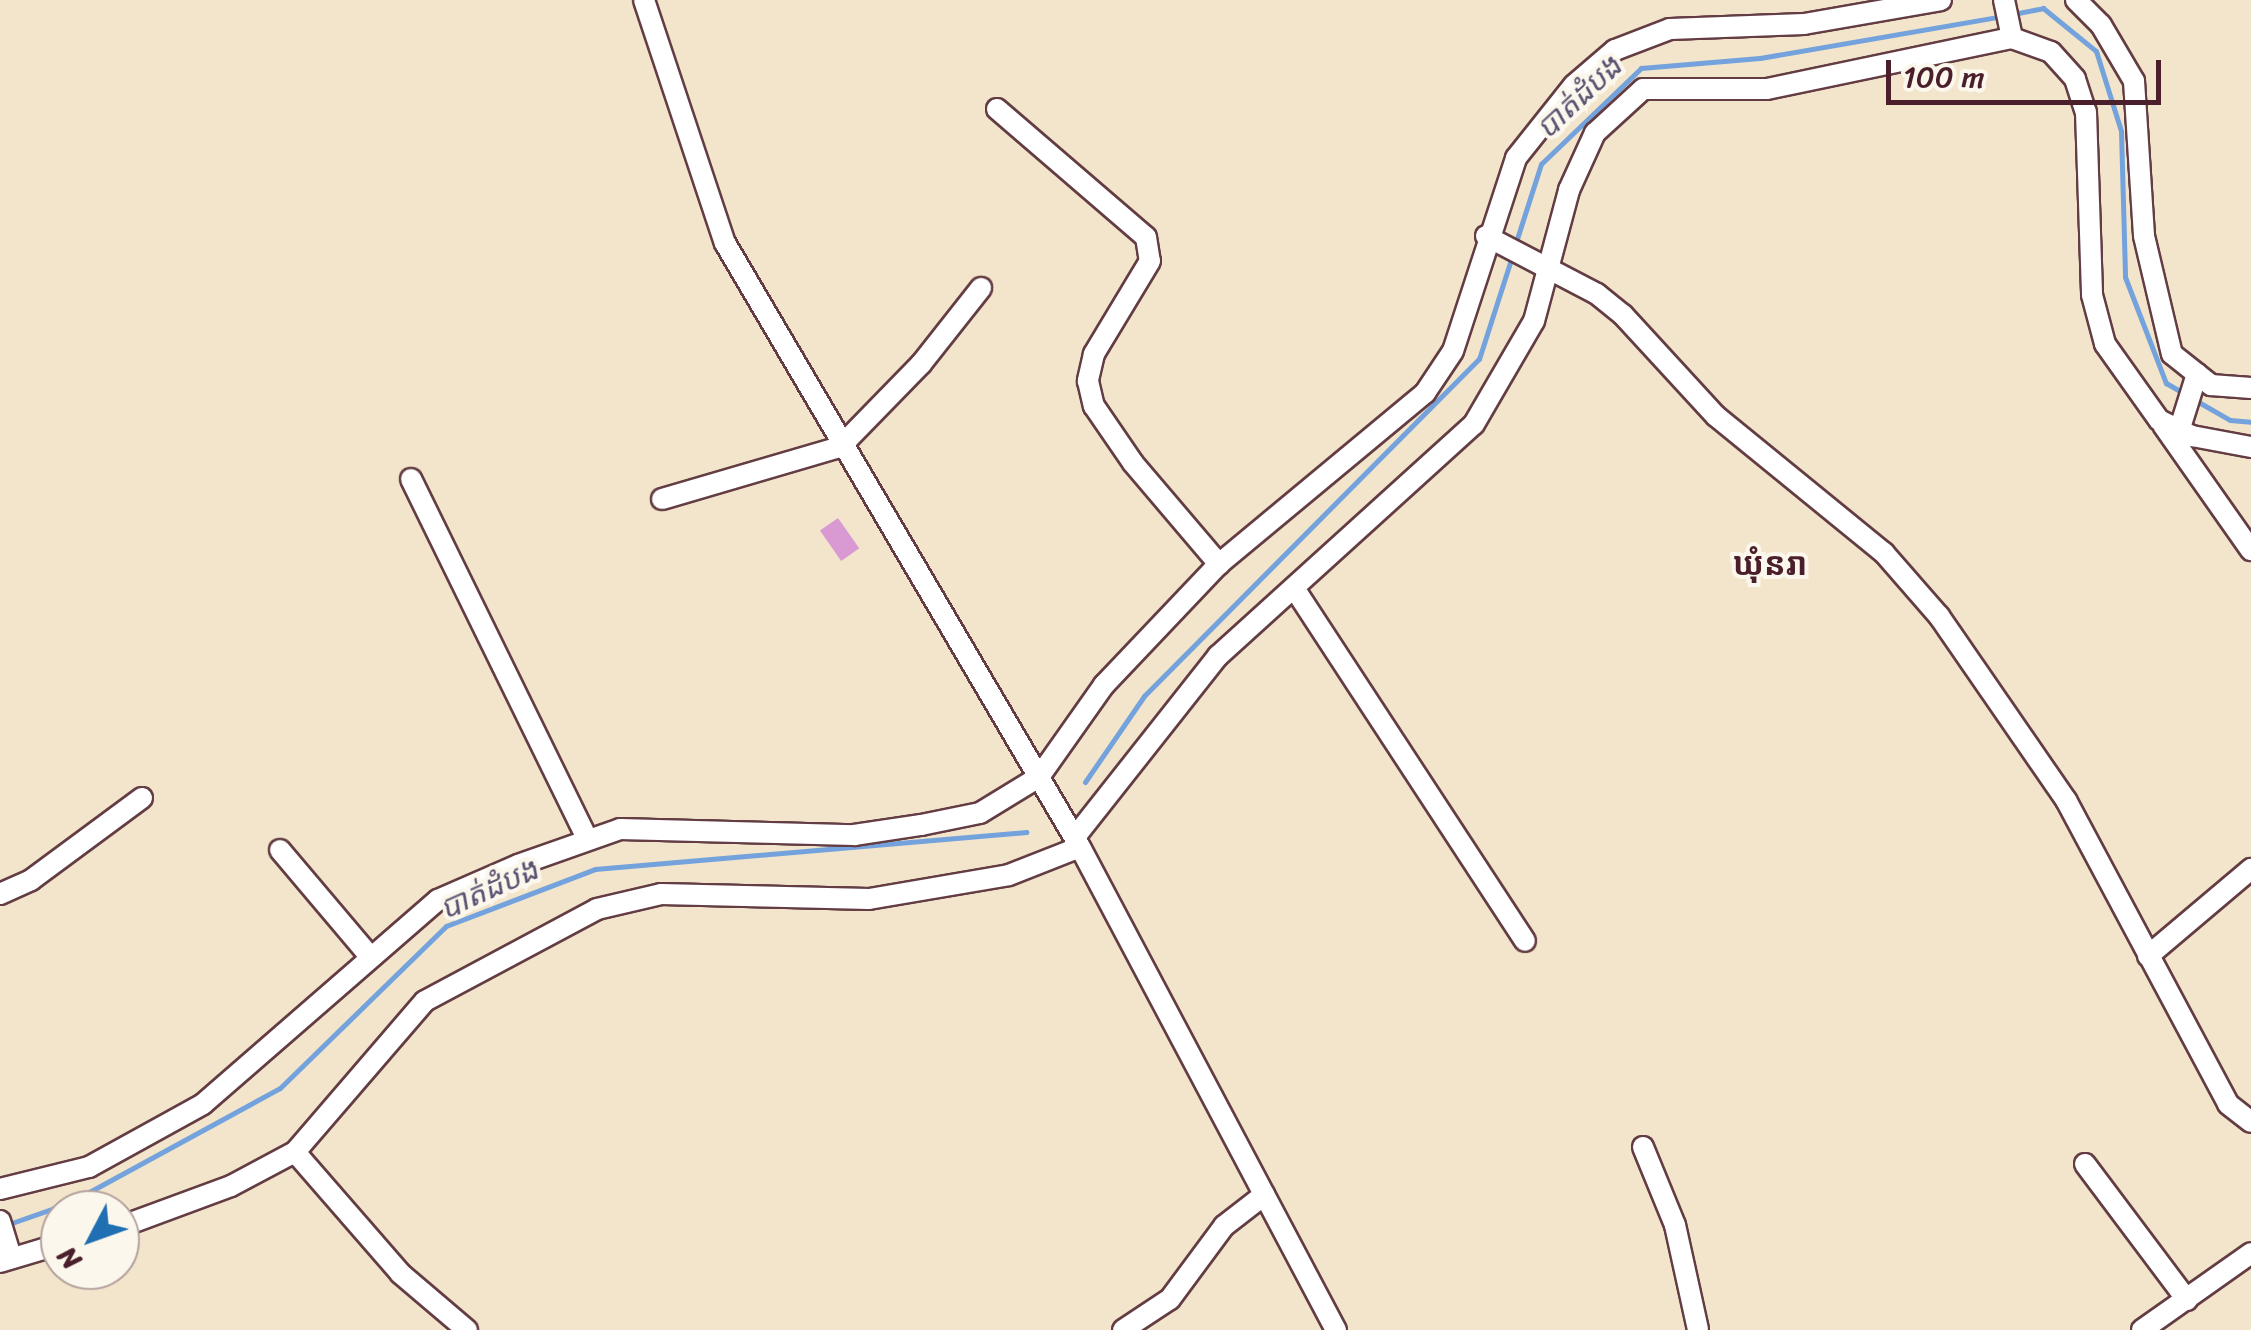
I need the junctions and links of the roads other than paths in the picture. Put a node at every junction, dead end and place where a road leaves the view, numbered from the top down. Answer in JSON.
{"nodes":[{"id":1,"x":644,"y":0,"type":"edge"},
{"id":2,"x":1941,"y":0,"type":"edge"},
{"id":3,"x":2076,"y":0,"type":"edge"},
{"id":4,"x":1864,"y":9,"type":"edge"},
{"id":5,"x":2008,"y":17,"type":"edge"},
{"id":6,"x":997,"y":109,"type":"dead end"},
{"id":7,"x":1486,"y":236,"type":"junction"},
{"id":8,"x":1548,"y":267,"type":"junction"},
{"id":9,"x":981,"y":288,"type":"dead end"},
{"id":10,"x":2196,"y":380,"type":"junction"},
{"id":11,"x":2251,"y":388,"type":"edge"},
{"id":12,"x":2159,"y":420,"type":"junction"},
{"id":13,"x":2179,"y":430,"type":"junction"},
{"id":14,"x":840,"y":447,"type":"junction"},
{"id":15,"x":2251,"y":447,"type":"edge"},
{"id":16,"x":411,"y":479,"type":"dead end"},
{"id":17,"x":662,"y":499,"type":"dead end"},
{"id":18,"x":2251,"y":550,"type":"edge"},
{"id":19,"x":1218,"y":564,"type":"junction"},
{"id":20,"x":1296,"y":591,"type":"junction"},
{"id":21,"x":1040,"y":777,"type":"junction"},
{"id":22,"x":142,"y":798,"type":"dead end"},
{"id":23,"x":587,"y":838,"type":"junction"},
{"id":24,"x":1078,"y":842,"type":"junction"},
{"id":25,"x":280,"y":850,"type":"dead end"},
{"id":26,"x":2251,"y":869,"type":"edge"},
{"id":27,"x":0,"y":894,"type":"edge"},
{"id":28,"x":1525,"y":941,"type":"dead end"},
{"id":29,"x":368,"y":954,"type":"junction"},
{"id":30,"x":2148,"y":956,"type":"junction"},
{"id":31,"x":2251,"y":1122,"type":"edge"},
{"id":32,"x":1643,"y":1147,"type":"dead end"},
{"id":33,"x":295,"y":1152,"type":"junction"},
{"id":34,"x":2085,"y":1164,"type":"dead end"},
{"id":35,"x":0,"y":1189,"type":"edge"},
{"id":36,"x":1264,"y":1194,"type":"junction"},
{"id":37,"x":140,"y":1220,"type":"edge"},
{"id":38,"x":40,"y":1244,"type":"edge"},
{"id":39,"x":4,"y":1245,"type":"edge"},
{"id":40,"x":2251,"y":1253,"type":"edge"},
{"id":41,"x":2187,"y":1300,"type":"junction"},
{"id":42,"x":2156,"y":1327,"type":"edge"},
{"id":43,"x":467,"y":1330,"type":"edge"},
{"id":44,"x":1123,"y":1330,"type":"edge"},
{"id":45,"x":1336,"y":1330,"type":"edge"},
{"id":46,"x":1698,"y":1330,"type":"edge"}],
"edges":[{"from":1,"to":14,"type":"street"},
{"from":2,"to":4,"type":"street"},
{"from":3,"to":10,"type":"street"},
{"from":4,"to":7,"type":"street"},
{"from":5,"to":8,"type":"street"},
{"from":5,"to":12,"type":"street"},
{"from":6,"to":19,"type":"street"},
{"from":7,"to":8,"type":"street"},
{"from":7,"to":19,"type":"street"},
{"from":8,"to":20,"type":"street"},
{"from":8,"to":30,"type":"street"},
{"from":9,"to":14,"type":"street"},
{"from":10,"to":11,"type":"street"},
{"from":10,"to":13,"type":"street"},
{"from":12,"to":13,"type":"street"},
{"from":12,"to":18,"type":"street"},
{"from":13,"to":15,"type":"street"},
{"from":14,"to":17,"type":"street"},
{"from":14,"to":21,"type":"street"},
{"from":16,"to":23,"type":"street"},
{"from":19,"to":21,"type":"street"},
{"from":20,"to":24,"type":"street"},
{"from":20,"to":28,"type":"street"},
{"from":21,"to":23,"type":"street"},
{"from":21,"to":24,"type":"street"},
{"from":22,"to":27,"type":"street"},
{"from":23,"to":29,"type":"street"},
{"from":24,"to":33,"type":"street"},
{"from":24,"to":36,"type":"street"},
{"from":25,"to":29,"type":"street"},
{"from":26,"to":30,"type":"street"},
{"from":29,"to":35,"type":"street"},
{"from":30,"to":31,"type":"street"},
{"from":32,"to":46,"type":"street"},
{"from":33,"to":37,"type":"street"},
{"from":33,"to":43,"type":"street"},
{"from":34,"to":41,"type":"street"},
{"from":36,"to":44,"type":"street"},
{"from":36,"to":45,"type":"street"},
{"from":38,"to":39,"type":"street"},
{"from":40,"to":41,"type":"street"},
{"from":41,"to":42,"type":"street"}]}
